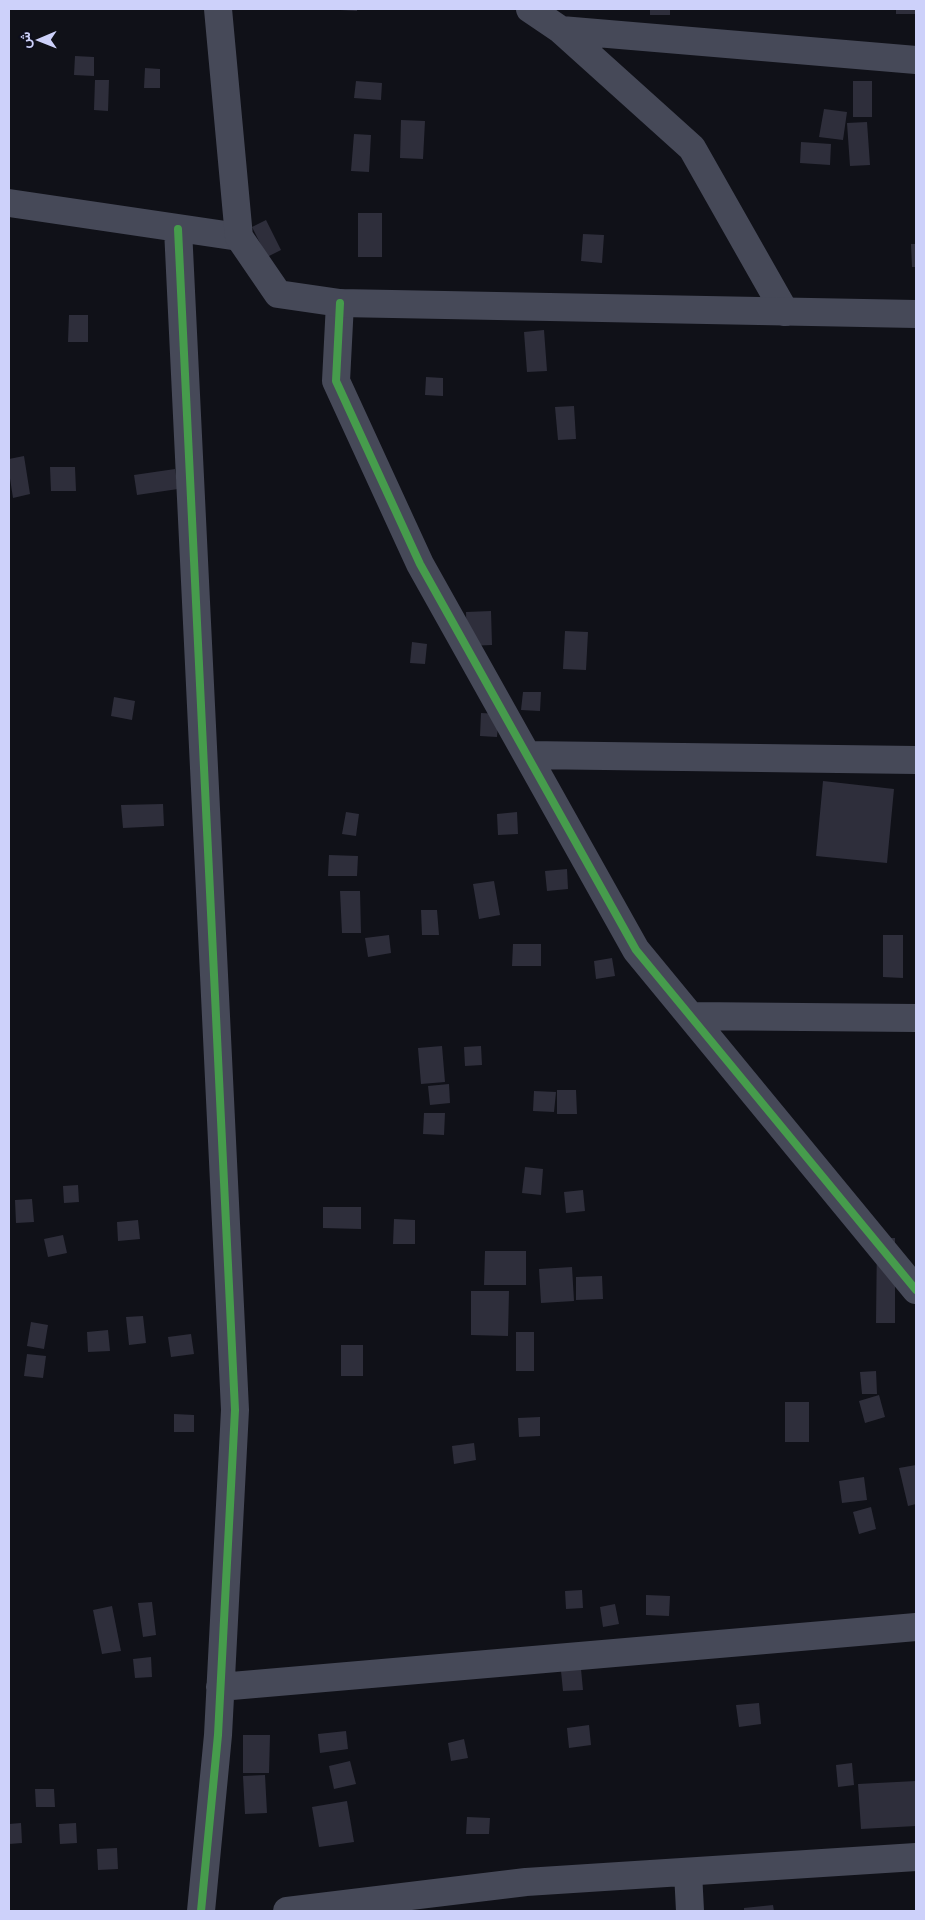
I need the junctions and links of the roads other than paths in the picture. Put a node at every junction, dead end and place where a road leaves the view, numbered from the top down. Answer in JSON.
{"nodes":[{"id":1,"x":218,"y":9,"type":"edge"},
{"id":2,"x":530,"y":9,"type":"edge"},
{"id":3,"x":561,"y":30,"type":"junction"},
{"id":4,"x":916,"y":60,"type":"edge"},
{"id":5,"x":9,"y":203,"type":"edge"},
{"id":6,"x":178,"y":230,"type":"junction"},
{"id":7,"x":239,"y":237,"type":"junction"},
{"id":8,"x":340,"y":303,"type":"junction"},
{"id":9,"x":785,"y":312,"type":"junction"},
{"id":10,"x":916,"y":314,"type":"edge"},
{"id":11,"x":527,"y":755,"type":"junction"},
{"id":12,"x":916,"y":760,"type":"edge"},
{"id":13,"x":691,"y":1016,"type":"junction"},
{"id":14,"x":916,"y":1018,"type":"edge"},
{"id":15,"x":916,"y":1290,"type":"edge"},
{"id":16,"x":916,"y":1627,"type":"edge"},
{"id":17,"x":220,"y":1687,"type":"junction"},
{"id":18,"x":916,"y":1857,"type":"edge"},
{"id":19,"x":688,"y":1872,"type":"junction"},
{"id":20,"x":201,"y":1911,"type":"edge"},
{"id":21,"x":287,"y":1911,"type":"edge"},
{"id":22,"x":690,"y":1911,"type":"edge"}],
"edges":[{"from":1,"to":7,"type":"street"},
{"from":2,"to":3,"type":"street"},
{"from":3,"to":4,"type":"street"},
{"from":3,"to":9,"type":"street"},
{"from":5,"to":6,"type":"street"},
{"from":6,"to":7,"type":"street"},
{"from":6,"to":17,"type":"street"},
{"from":7,"to":8,"type":"street"},
{"from":8,"to":9,"type":"street"},
{"from":8,"to":11,"type":"street"},
{"from":9,"to":10,"type":"street"},
{"from":11,"to":12,"type":"street"},
{"from":11,"to":13,"type":"street"},
{"from":13,"to":14,"type":"street"},
{"from":13,"to":15,"type":"street"},
{"from":16,"to":17,"type":"street"},
{"from":17,"to":20,"type":"street"},
{"from":18,"to":19,"type":"street"},
{"from":19,"to":21,"type":"street"},
{"from":19,"to":22,"type":"street"}]}
